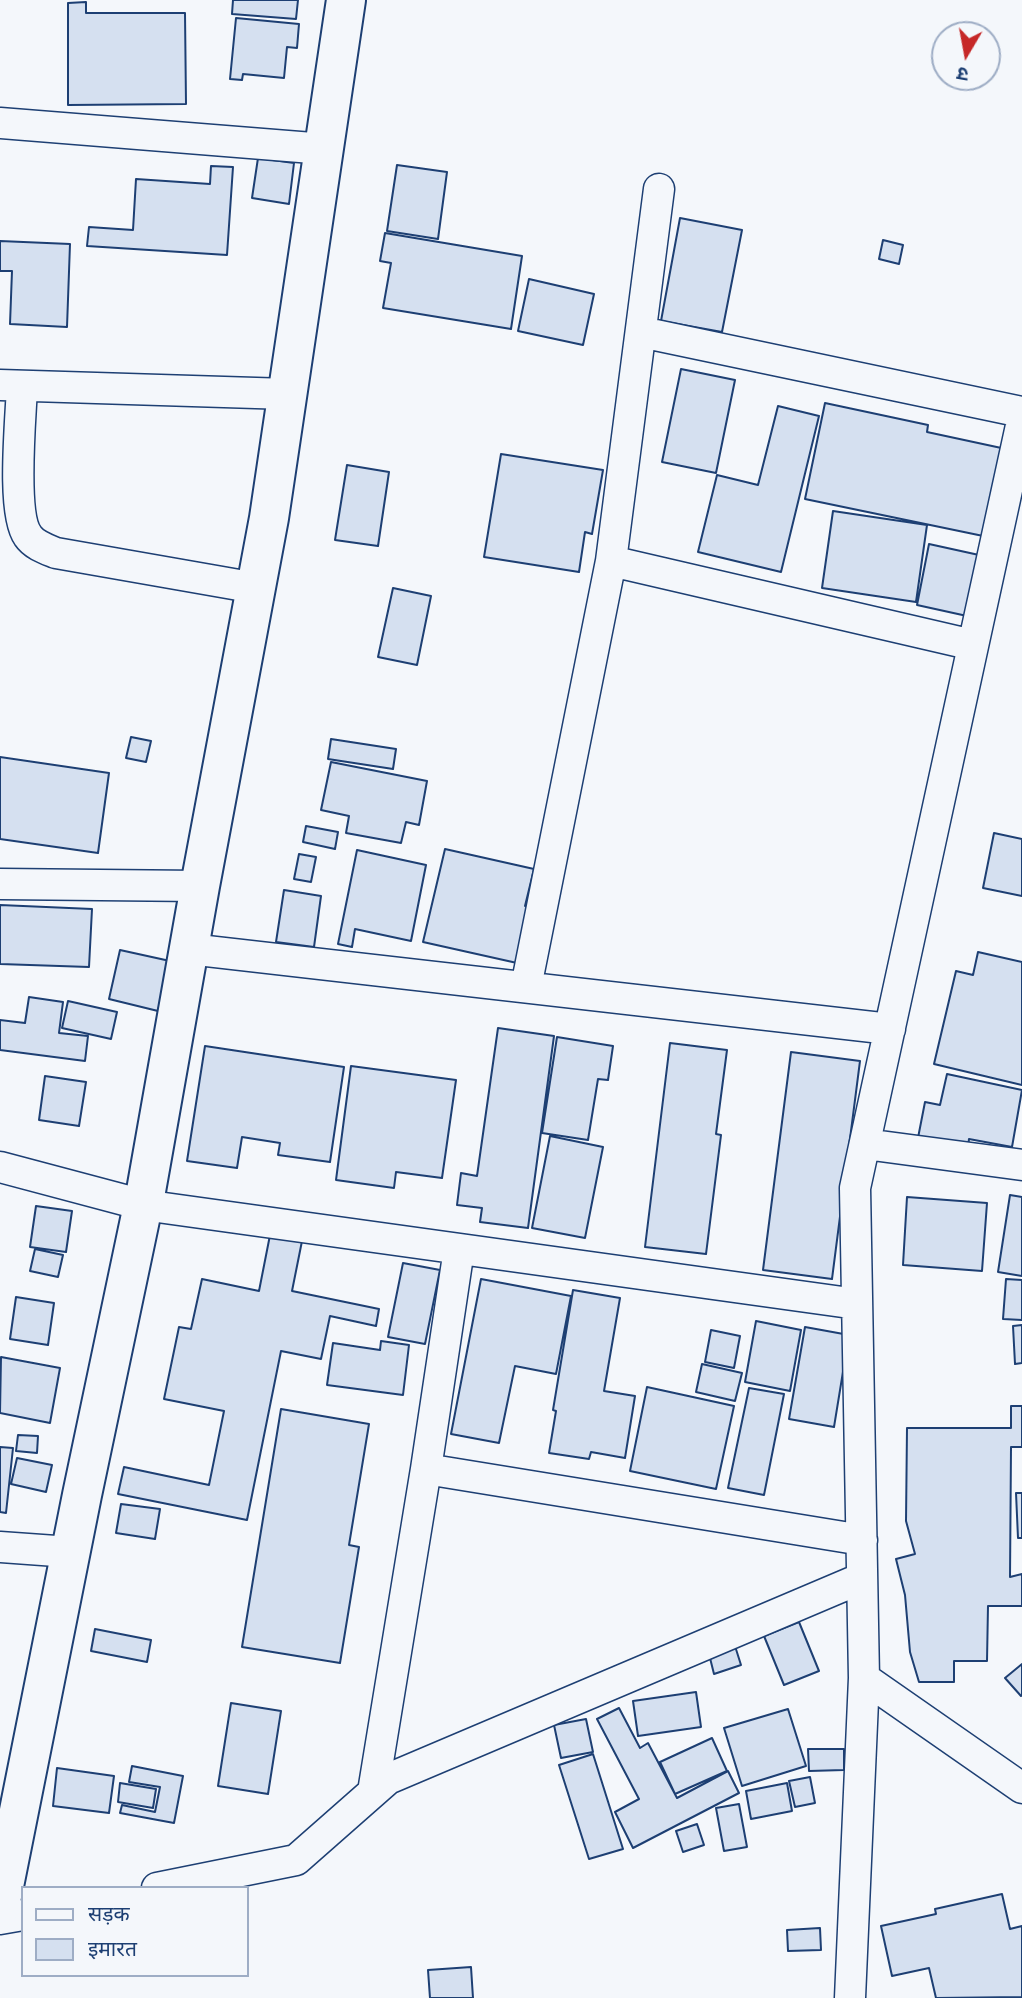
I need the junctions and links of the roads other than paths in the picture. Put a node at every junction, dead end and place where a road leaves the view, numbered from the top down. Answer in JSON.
{"nodes":[{"id":1,"x":346,"y":0,"type":"edge"},
{"id":2,"x":0,"y":123,"type":"edge"},
{"id":3,"x":325,"y":149,"type":"junction"},
{"id":4,"x":659,"y":189,"type":"dead end"},
{"id":5,"x":641,"y":332,"type":"junction"},
{"id":6,"x":11,"y":385,"type":"edge"},
{"id":7,"x":288,"y":394,"type":"junction"},
{"id":8,"x":1022,"y":412,"type":"edge"},
{"id":9,"x":1022,"y":421,"type":"edge"},
{"id":10,"x":611,"y":561,"type":"junction"},
{"id":11,"x":256,"y":588,"type":"junction"},
{"id":12,"x":973,"y":645,"type":"junction"},
{"id":13,"x":0,"y":884,"type":"edge"},
{"id":14,"x":200,"y":886,"type":"junction"},
{"id":15,"x":189,"y":949,"type":"junction"},
{"id":16,"x":526,"y":988,"type":"junction"},
{"id":17,"x":890,"y":1029,"type":"junction"},
{"id":18,"x":865,"y":1144,"type":"junction"},
{"id":19,"x":1022,"y":1166,"type":"edge"},
{"id":20,"x":0,"y":1167,"type":"edge"},
{"id":21,"x":143,"y":1205,"type":"junction"},
{"id":22,"x":460,"y":1248,"type":"junction"},
{"id":23,"x":857,"y":1304,"type":"junction"},
{"id":24,"x":426,"y":1469,"type":"junction"},
{"id":25,"x":862,"y":1540,"type":"junction"},
{"id":26,"x":0,"y":1547,"type":"edge"},
{"id":27,"x":70,"y":1552,"type":"junction"},
{"id":28,"x":862,"y":1578,"type":"junction"},
{"id":29,"x":864,"y":1678,"type":"junction"},
{"id":30,"x":1022,"y":1788,"type":"edge"},
{"id":31,"x":373,"y":1793,"type":"junction"},
{"id":32,"x":6,"y":1841,"type":"edge"},
{"id":33,"x":167,"y":1886,"type":"edge"},
{"id":34,"x":0,"y":1906,"type":"edge"},
{"id":35,"x":21,"y":1914,"type":"edge"},
{"id":36,"x":0,"y":1919,"type":"edge"},
{"id":37,"x":850,"y":1998,"type":"edge"}],
"edges":[{"from":1,"to":3,"type":"street"},
{"from":2,"to":3,"type":"street"},
{"from":3,"to":7,"type":"street"},
{"from":4,"to":5,"type":"street"},
{"from":5,"to":8,"type":"street"},
{"from":5,"to":10,"type":"street"},
{"from":6,"to":7,"type":"street"},
{"from":6,"to":11,"type":"street"},
{"from":7,"to":11,"type":"street"},
{"from":9,"to":12,"type":"street"},
{"from":10,"to":12,"type":"street"},
{"from":10,"to":16,"type":"street"},
{"from":11,"to":14,"type":"street"},
{"from":12,"to":17,"type":"street"},
{"from":13,"to":14,"type":"street"},
{"from":14,"to":15,"type":"street"},
{"from":15,"to":16,"type":"street"},
{"from":15,"to":21,"type":"street"},
{"from":16,"to":17,"type":"street"},
{"from":17,"to":18,"type":"street"},
{"from":18,"to":19,"type":"street"},
{"from":18,"to":23,"type":"street"},
{"from":20,"to":21,"type":"street"},
{"from":21,"to":22,"type":"street"},
{"from":21,"to":27,"type":"street"},
{"from":22,"to":23,"type":"street"},
{"from":22,"to":24,"type":"street"},
{"from":23,"to":25,"type":"street"},
{"from":24,"to":25,"type":"street"},
{"from":24,"to":31,"type":"street"},
{"from":25,"to":28,"type":"street"},
{"from":26,"to":27,"type":"street"},
{"from":27,"to":32,"type":"street"},
{"from":28,"to":29,"type":"street"},
{"from":28,"to":31,"type":"street"},
{"from":29,"to":30,"type":"street"},
{"from":29,"to":37,"type":"street"},
{"from":31,"to":33,"type":"street"},
{"from":32,"to":34,"type":"street"},
{"from":35,"to":36,"type":"street"}]}
